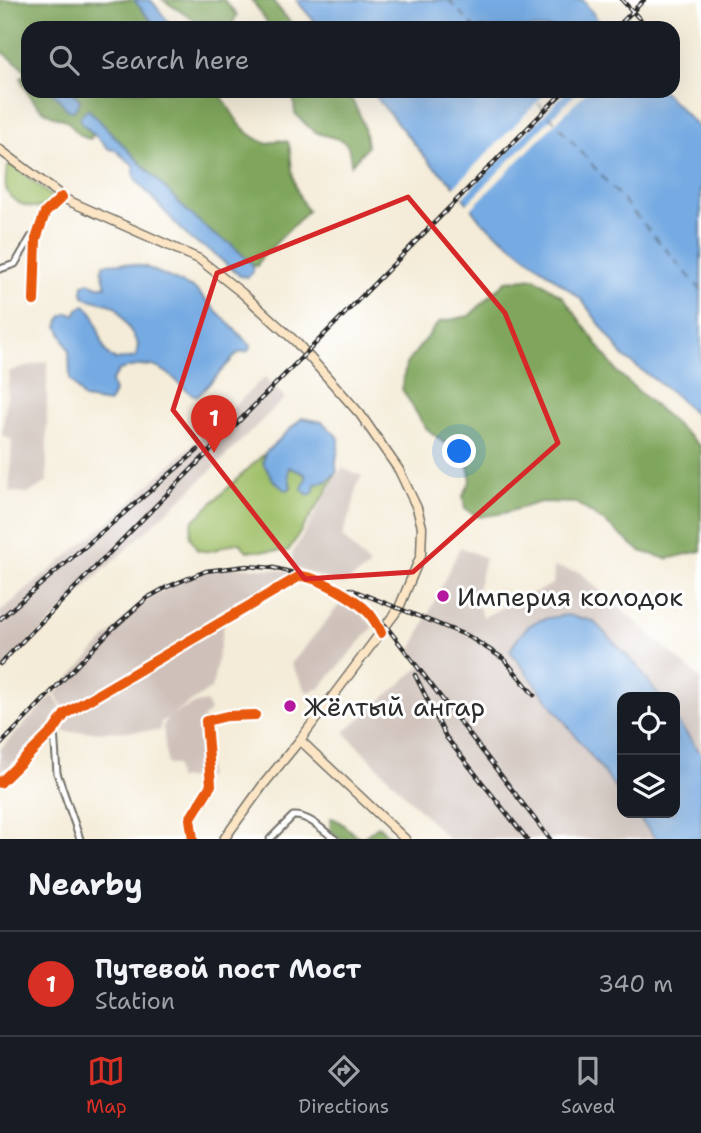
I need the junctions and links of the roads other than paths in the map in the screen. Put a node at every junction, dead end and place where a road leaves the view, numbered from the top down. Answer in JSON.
{"nodes":[{"id":1,"x":0,"y":150,"type":"edge"},
{"id":2,"x":62,"y":197,"type":"junction"},
{"id":3,"x":34,"y":238,"type":"junction"},
{"id":4,"x":0,"y":269,"type":"edge"},
{"id":5,"x":34,"y":301,"type":"dead end"},
{"id":6,"x":382,"y":633,"type":"junction"},
{"id":7,"x":255,"y":715,"type":"dead end"},
{"id":8,"x":54,"y":730,"type":"junction"},
{"id":9,"x":300,"y":740,"type":"junction"},
{"id":10,"x":0,"y":783,"type":"edge"},
{"id":11,"x":80,"y":839,"type":"edge"},
{"id":12,"x":193,"y":839,"type":"edge"},
{"id":13,"x":224,"y":839,"type":"edge"},
{"id":14,"x":270,"y":839,"type":"edge"},
{"id":15,"x":335,"y":839,"type":"edge"},
{"id":16,"x":405,"y":839,"type":"edge"}],
"edges":[{"from":1,"to":2,"type":"main road"},
{"from":2,"to":3,"type":"street"},
{"from":2,"to":6,"type":"main road"},
{"from":3,"to":4,"type":"street"},
{"from":3,"to":5,"type":"street"},
{"from":6,"to":8,"type":"street"},
{"from":6,"to":9,"type":"main road"},
{"from":7,"to":12,"type":"street"},
{"from":8,"to":10,"type":"street"},
{"from":8,"to":11,"type":"street"},
{"from":9,"to":13,"type":"main road"},
{"from":9,"to":16,"type":"main road"},
{"from":14,"to":15,"type":"street"}]}
